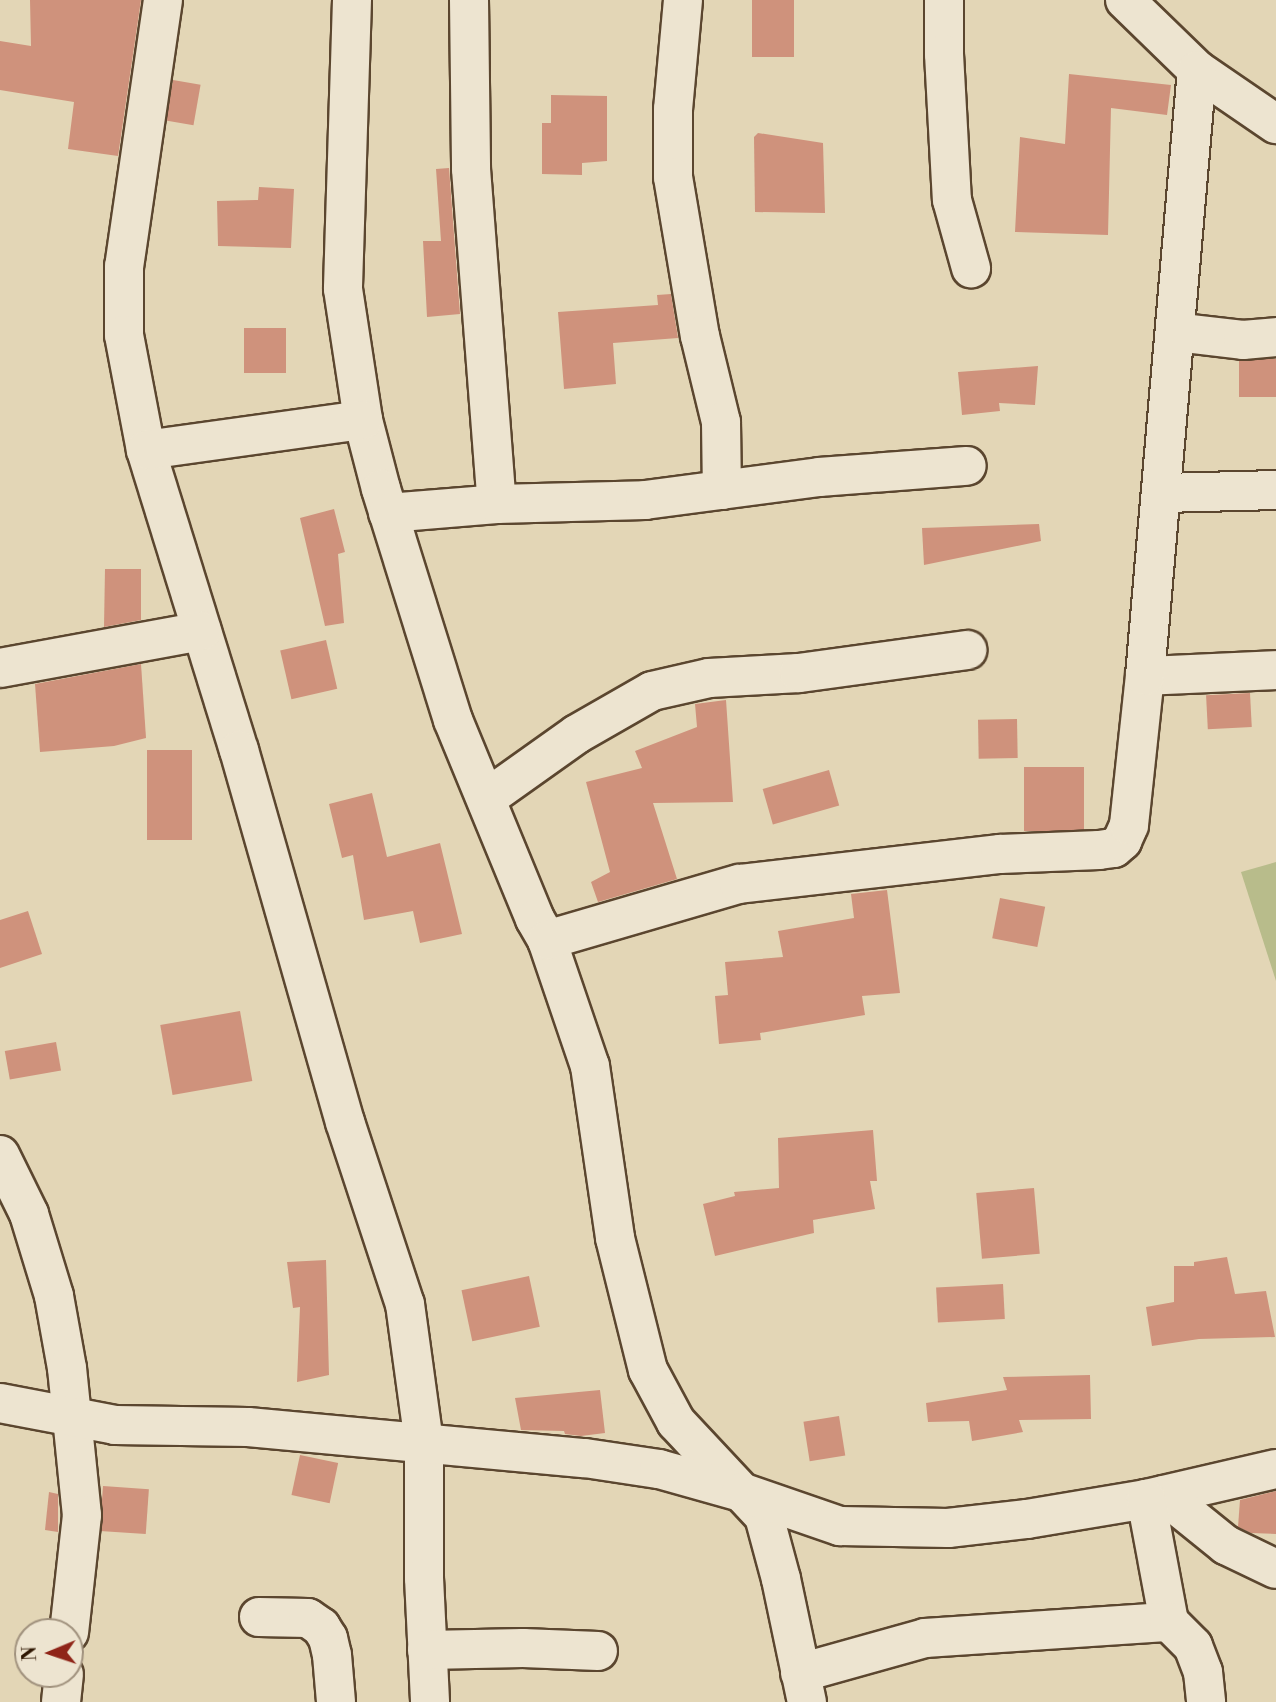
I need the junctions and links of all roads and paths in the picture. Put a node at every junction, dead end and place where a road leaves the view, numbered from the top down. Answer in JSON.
{"nodes":[{"id":1,"x":163,"y":0,"type":"edge"},
{"id":2,"x":352,"y":0,"type":"edge"},
{"id":3,"x":469,"y":0,"type":"edge"},
{"id":4,"x":682,"y":0,"type":"edge"},
{"id":5,"x":944,"y":0,"type":"edge"},
{"id":6,"x":1125,"y":0,"type":"edge"},
{"id":7,"x":1197,"y":69,"type":"junction"},
{"id":8,"x":1276,"y":124,"type":"edge"},
{"id":9,"x":971,"y":268,"type":"dead end"},
{"id":10,"x":1175,"y":332,"type":"junction"},
{"id":11,"x":1276,"y":337,"type":"edge"},
{"id":12,"x":363,"y":420,"type":"junction"},
{"id":13,"x":146,"y":450,"type":"junction"},
{"id":14,"x":967,"y":466,"type":"dead end"},
{"id":15,"x":1276,"y":490,"type":"edge"},
{"id":16,"x":722,"y":491,"type":"junction"},
{"id":17,"x":1163,"y":493,"type":"junction"},
{"id":18,"x":497,"y":503,"type":"junction"},
{"id":19,"x":388,"y":513,"type":"junction"},
{"id":20,"x":202,"y":631,"type":"junction"},
{"id":21,"x":967,"y":650,"type":"dead end"},
{"id":22,"x":0,"y":668,"type":"edge"},
{"id":23,"x":1276,"y":670,"type":"edge"},
{"id":24,"x":1146,"y":676,"type":"junction"},
{"id":25,"x":487,"y":798,"type":"junction"},
{"id":26,"x":547,"y":940,"type":"junction"},
{"id":27,"x":0,"y":1155,"type":"edge"},
{"id":28,"x":0,"y":1403,"type":"edge"},
{"id":29,"x":73,"y":1418,"type":"junction"},
{"id":30,"x":424,"y":1443,"type":"junction"},
{"id":31,"x":1276,"y":1469,"type":"edge"},
{"id":32,"x":741,"y":1492,"type":"junction"},
{"id":33,"x":1155,"y":1497,"type":"junction"},
{"id":34,"x":1276,"y":1569,"type":"edge"},
{"id":35,"x":260,"y":1617,"type":"dead end"},
{"id":36,"x":71,"y":1618,"type":"edge"},
{"id":37,"x":1169,"y":1622,"type":"junction"},
{"id":38,"x":427,"y":1650,"type":"junction"},
{"id":39,"x":598,"y":1651,"type":"dead end"},
{"id":40,"x":804,"y":1687,"type":"edge"},
{"id":41,"x":336,"y":1702,"type":"edge"},
{"id":42,"x":430,"y":1702,"type":"edge"},
{"id":43,"x":1206,"y":1702,"type":"edge"}],
"edges":[{"from":1,"to":13,"type":"street"},
{"from":2,"to":12,"type":"street"},
{"from":3,"to":18,"type":"street"},
{"from":4,"to":16,"type":"street"},
{"from":5,"to":9,"type":"street"},
{"from":6,"to":7,"type":"street"},
{"from":7,"to":8,"type":"street"},
{"from":7,"to":10,"type":"street"},
{"from":10,"to":11,"type":"street"},
{"from":10,"to":17,"type":"street"},
{"from":12,"to":13,"type":"street"},
{"from":12,"to":19,"type":"street"},
{"from":13,"to":20,"type":"street"},
{"from":14,"to":16,"type":"street"},
{"from":15,"to":17,"type":"street"},
{"from":16,"to":18,"type":"street"},
{"from":17,"to":24,"type":"street"},
{"from":18,"to":19,"type":"street"},
{"from":19,"to":25,"type":"street"},
{"from":20,"to":22,"type":"street"},
{"from":20,"to":30,"type":"street"},
{"from":21,"to":25,"type":"street"},
{"from":23,"to":24,"type":"street"},
{"from":24,"to":26,"type":"street"},
{"from":25,"to":26,"type":"street"},
{"from":26,"to":32,"type":"street"},
{"from":27,"to":29,"type":"street"},
{"from":28,"to":29,"type":"street"},
{"from":29,"to":30,"type":"street"},
{"from":29,"to":36,"type":"street"},
{"from":30,"to":32,"type":"street"},
{"from":30,"to":38,"type":"street"},
{"from":31,"to":33,"type":"street"},
{"from":32,"to":33,"type":"street"},
{"from":32,"to":40,"type":"street"},
{"from":33,"to":34,"type":"street"},
{"from":33,"to":37,"type":"street"},
{"from":35,"to":41,"type":"street"},
{"from":37,"to":40,"type":"street"},
{"from":37,"to":43,"type":"street"},
{"from":38,"to":39,"type":"street"},
{"from":38,"to":42,"type":"street"}]}
